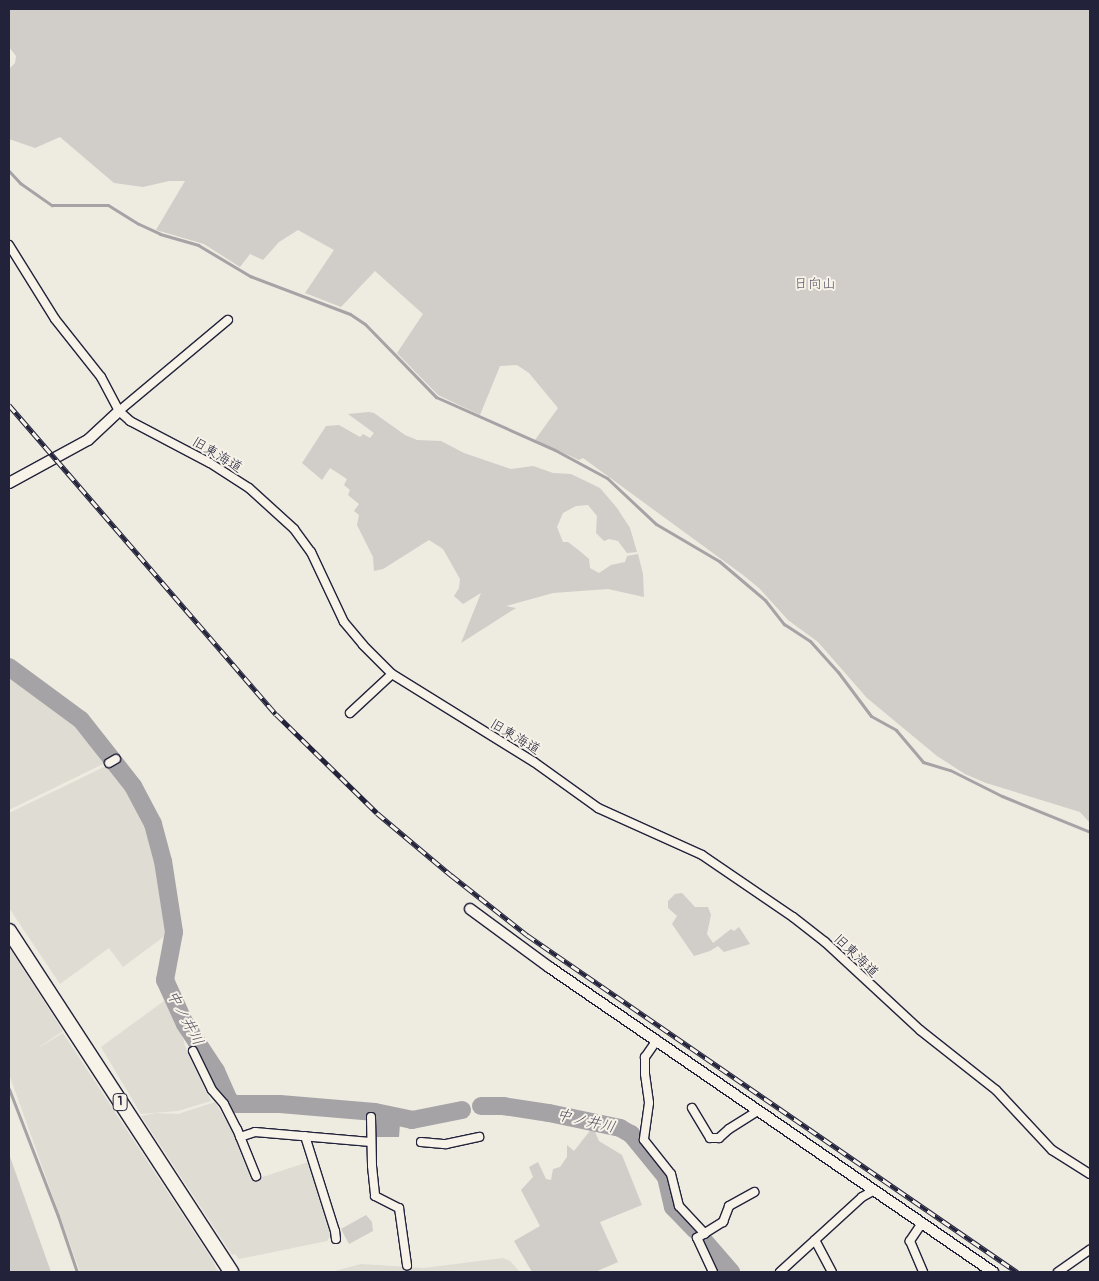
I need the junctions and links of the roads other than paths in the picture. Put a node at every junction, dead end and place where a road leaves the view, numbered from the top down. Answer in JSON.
{"nodes":[{"id":1,"x":9,"y":245,"type":"edge"},
{"id":2,"x":228,"y":320,"type":"dead end"},
{"id":3,"x":119,"y":411,"type":"junction"},
{"id":4,"x":9,"y":483,"type":"edge"},
{"id":5,"x":392,"y":674,"type":"junction"},
{"id":6,"x":350,"y":714,"type":"dead end"},
{"id":7,"x":470,"y":909,"type":"dead end"},
{"id":8,"x":9,"y":931,"type":"edge"},
{"id":9,"x":658,"y":1040,"type":"junction"},
{"id":10,"x":193,"y":1051,"type":"dead end"},
{"id":11,"x":692,"y":1108,"type":"dead end"},
{"id":12,"x":758,"y":1111,"type":"junction"},
{"id":13,"x":371,"y":1117,"type":"dead end"},
{"id":14,"x":305,"y":1136,"type":"junction"},
{"id":15,"x":240,"y":1137,"type":"junction"},
{"id":16,"x":479,"y":1137,"type":"dead end"},
{"id":17,"x":371,"y":1142,"type":"junction"},
{"id":18,"x":421,"y":1142,"type":"dead end"},
{"id":19,"x":1090,"y":1174,"type":"edge"},
{"id":20,"x":256,"y":1176,"type":"dead end"},
{"id":21,"x":873,"y":1191,"type":"junction"},
{"id":22,"x":754,"y":1192,"type":"dead end"},
{"id":23,"x":922,"y":1223,"type":"junction"},
{"id":24,"x":704,"y":1234,"type":"junction"},
{"id":25,"x":336,"y":1239,"type":"dead end"},
{"id":26,"x":815,"y":1240,"type":"junction"},
{"id":27,"x":1090,"y":1250,"type":"edge"},
{"id":28,"x":407,"y":1265,"type":"dead end"},
{"id":29,"x":230,"y":1272,"type":"edge"},
{"id":30,"x":713,"y":1272,"type":"edge"},
{"id":31,"x":780,"y":1272,"type":"edge"},
{"id":32,"x":832,"y":1272,"type":"edge"},
{"id":33,"x":923,"y":1272,"type":"edge"},
{"id":34,"x":993,"y":1272,"type":"edge"},
{"id":35,"x":1058,"y":1272,"type":"edge"}],
"edges":[{"from":1,"to":3,"type":"street","name":"旧東海道"},
{"from":2,"to":3,"type":"street"},
{"from":3,"to":4,"type":"street"},
{"from":3,"to":5,"type":"street","name":"旧東海道"},
{"from":5,"to":6,"type":"street"},
{"from":5,"to":19,"type":"street","name":"旧東海道"},
{"from":7,"to":9,"type":"street"},
{"from":8,"to":29,"type":"highway","number":"1"},
{"from":9,"to":12,"type":"street"},
{"from":9,"to":24,"type":"street"},
{"from":10,"to":15,"type":"street"},
{"from":11,"to":12,"type":"street"},
{"from":12,"to":21,"type":"street"},
{"from":13,"to":17,"type":"street"},
{"from":14,"to":15,"type":"street"},
{"from":14,"to":17,"type":"street"},
{"from":14,"to":25,"type":"street"},
{"from":15,"to":20,"type":"street"},
{"from":16,"to":18,"type":"street"},
{"from":17,"to":28,"type":"street"},
{"from":21,"to":23,"type":"street"},
{"from":21,"to":26,"type":"street"},
{"from":22,"to":24,"type":"street"},
{"from":23,"to":33,"type":"street"},
{"from":23,"to":34,"type":"street"},
{"from":24,"to":30,"type":"street"},
{"from":26,"to":31,"type":"street"},
{"from":26,"to":32,"type":"street"},
{"from":27,"to":35,"type":"street"}]}
